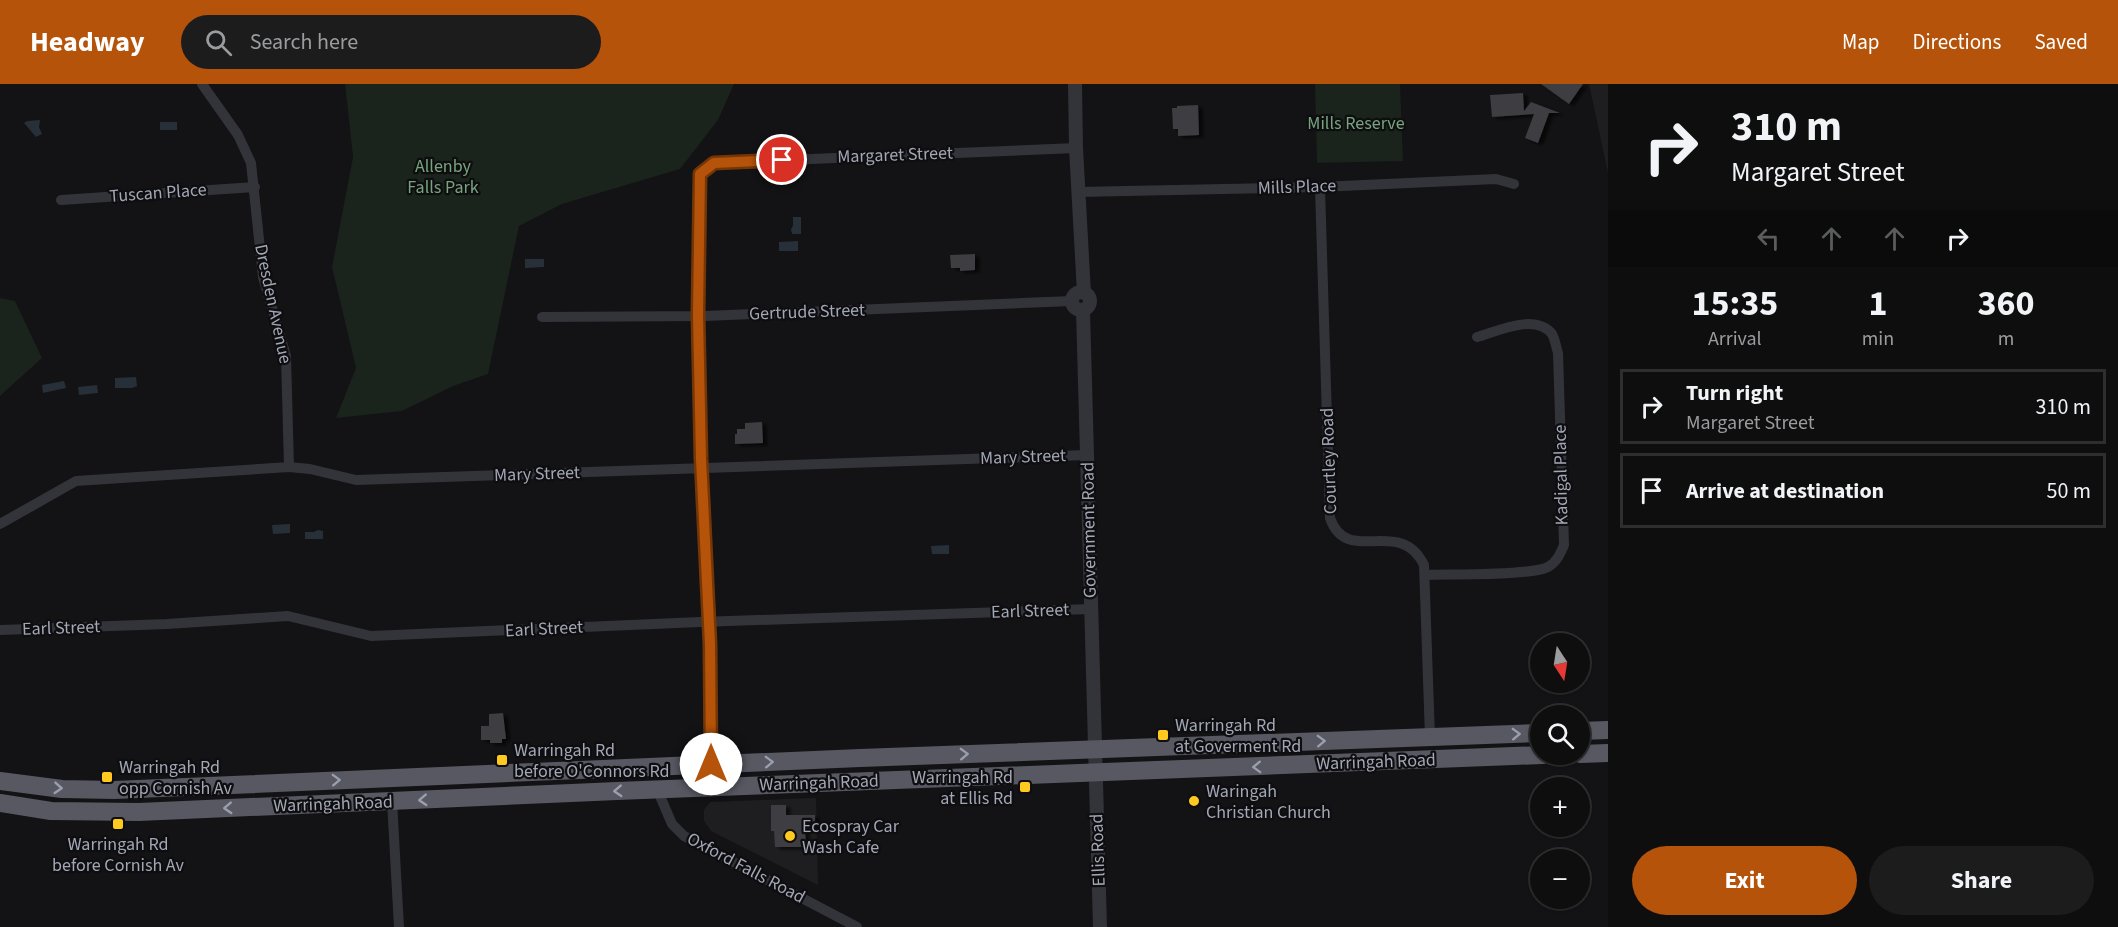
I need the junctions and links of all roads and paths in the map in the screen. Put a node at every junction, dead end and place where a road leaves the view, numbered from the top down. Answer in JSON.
{"nodes":[{"id":1,"x":202,"y":84,"type":"edge"},
{"id":2,"x":1075,"y":84,"type":"edge"},
{"id":3,"x":1076,"y":148,"type":"junction"},
{"id":4,"x":1514,"y":184,"type":"dead end"},
{"id":5,"x":255,"y":187,"type":"junction"},
{"id":6,"x":1320,"y":187,"type":"junction"},
{"id":7,"x":1078,"y":192,"type":"junction"},
{"id":8,"x":61,"y":200,"type":"dead end"},
{"id":9,"x":1077,"y":306,"type":"junction"},
{"id":10,"x":698,"y":315,"type":"junction"},
{"id":11,"x":542,"y":317,"type":"dead end"},
{"id":12,"x":1477,"y":337,"type":"dead end"},
{"id":13,"x":1087,"y":455,"type":"junction"},
{"id":14,"x":289,"y":467,"type":"junction"},
{"id":15,"x":701,"y":469,"type":"junction"},
{"id":16,"x":0,"y":524,"type":"edge"},
{"id":17,"x":1425,"y":575,"type":"junction"},
{"id":18,"x":1091,"y":609,"type":"junction"},
{"id":19,"x":708,"y":622,"type":"junction"},
{"id":20,"x":0,"y":630,"type":"edge"},
{"id":21,"x":1608,"y":730,"type":"edge"},
{"id":22,"x":1590,"y":731,"type":"edge"},
{"id":23,"x":1530,"y":733,"type":"edge"},
{"id":24,"x":1430,"y":737,"type":"junction"},
{"id":25,"x":1094,"y":750,"type":"junction"},
{"id":26,"x":1608,"y":753,"type":"edge"},
{"id":27,"x":1590,"y":754,"type":"edge"},
{"id":28,"x":1530,"y":755,"type":"edge"},
{"id":29,"x":711,"y":764,"type":"junction"},
{"id":30,"x":1096,"y":773,"type":"junction"},
{"id":31,"x":0,"y":781,"type":"edge"},
{"id":32,"x":657,"y":789,"type":"junction"},
{"id":33,"x":392,"y":801,"type":"junction"},
{"id":34,"x":0,"y":803,"type":"edge"},
{"id":35,"x":27,"y":807,"type":"junction"},
{"id":36,"x":0,"y":809,"type":"edge"},
{"id":37,"x":399,"y":927,"type":"edge"},
{"id":38,"x":856,"y":927,"type":"edge"},
{"id":39,"x":1100,"y":927,"type":"edge"}],
"edges":[{"from":1,"to":5,"type":"street","name":"Dresden Avenue"},
{"from":2,"to":3,"type":"street"},
{"from":3,"to":7,"type":"street"},
{"from":3,"to":10,"type":"street","name":"Margaret Street"},
{"from":4,"to":6,"type":"street","name":"Mills Place"},
{"from":5,"to":8,"type":"street","name":"Tuscan Place"},
{"from":5,"to":14,"type":"street","name":"Dresden Avenue"},
{"from":6,"to":7,"type":"street","name":"Mills Place"},
{"from":6,"to":17,"type":"street","name":"Courtley Road"},
{"from":7,"to":9,"type":"street"},
{"from":9,"to":10,"type":"street","name":"Gertrude Street"},
{"from":9,"to":13,"type":"street","name":"Government Road"},
{"from":10,"to":11,"type":"street","name":"Gertrude Street"},
{"from":10,"to":15,"type":"street"},
{"from":12,"to":17,"type":"street","name":"Kadigal Place"},
{"from":13,"to":15,"type":"street","name":"Mary Street"},
{"from":13,"to":18,"type":"street","name":"Government Road"},
{"from":14,"to":15,"type":"street","name":"Mary Street"},
{"from":14,"to":16,"type":"street","name":"Mary Street"},
{"from":15,"to":19,"type":"street"},
{"from":17,"to":24,"type":"street","name":"Courtley Road"},
{"from":18,"to":19,"type":"street","name":"Earl Street"},
{"from":18,"to":25,"type":"street","name":"Government Road"},
{"from":19,"to":20,"type":"street","name":"Earl Street"},
{"from":19,"to":29,"type":"street"},
{"from":21,"to":22,"type":"highway"},
{"from":24,"to":23,"type":"highway","name":"Warringah Road","one_way":true},
{"from":25,"to":24,"type":"highway","name":"Warringah Road","one_way":true},
{"from":29,"to":25,"type":"highway","name":"Warringah Road","one_way":true},
{"from":25,"to":30,"type":"street","name":"Government Road"},
{"from":26,"to":27,"type":"highway"},
{"from":28,"to":30,"type":"highway","name":"Warringah Road","one_way":true},
{"from":31,"to":29,"type":"highway","name":"Warringah Road","one_way":true},
{"from":30,"to":32,"type":"highway","name":"Warringah Road"},
{"from":30,"to":39,"type":"street","name":"Ellis Road"},
{"from":32,"to":33,"type":"highway","name":"Warringah Road","one_way":true},
{"from":32,"to":38,"type":"street","name":"Oxford Falls Road"},
{"from":33,"to":35,"type":"highway","name":"Warringah Road","one_way":true},
{"from":33,"to":37,"type":"street"},
{"from":34,"to":35,"type":"highway","name":"Warringah Road"},
{"from":35,"to":36,"type":"street"}]}
